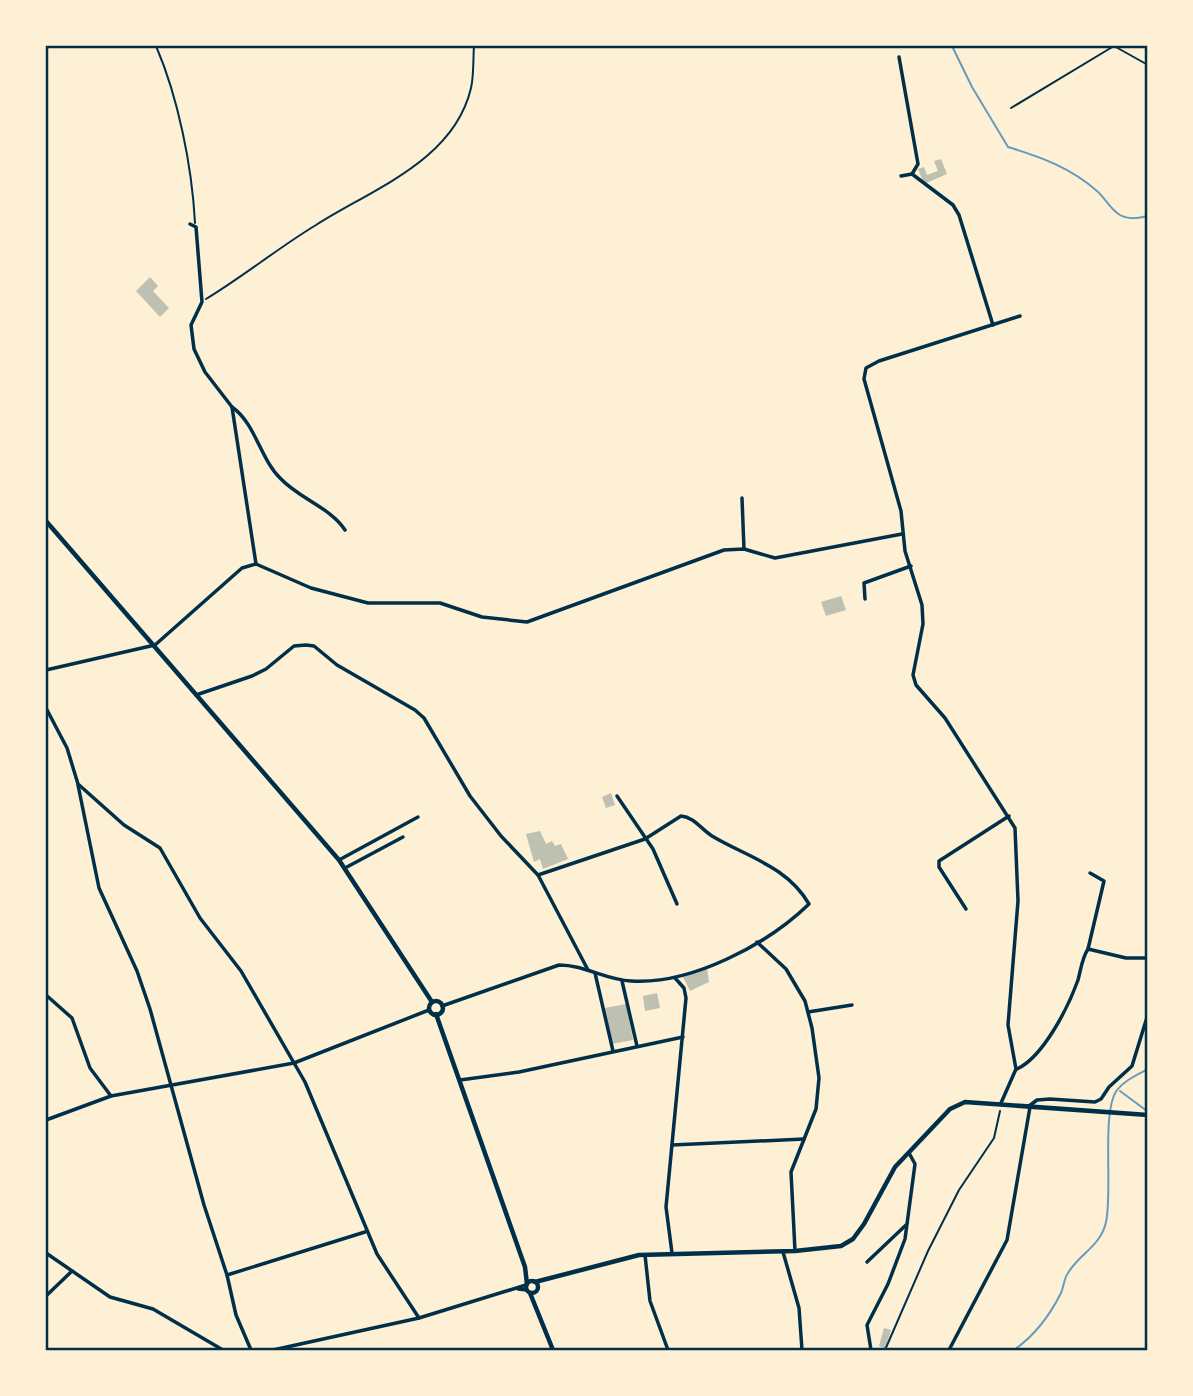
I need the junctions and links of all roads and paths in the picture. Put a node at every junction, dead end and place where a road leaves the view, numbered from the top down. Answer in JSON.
{"nodes":[{"id":1,"x":156,"y":46,"type":"edge"},
{"id":2,"x":474,"y":46,"type":"edge"},
{"id":3,"x":899,"y":57,"type":"dead end"},
{"id":4,"x":1147,"y":65,"type":"edge"},
{"id":5,"x":1011,"y":108,"type":"dead end"},
{"id":6,"x":912,"y":174,"type":"junction"},
{"id":7,"x":901,"y":176,"type":"dead end"},
{"id":8,"x":190,"y":223,"type":"dead end"},
{"id":9,"x":196,"y":228,"type":"junction"},
{"id":10,"x":202,"y":302,"type":"junction"},
{"id":11,"x":1020,"y":316,"type":"dead end"},
{"id":12,"x":993,"y":325,"type":"junction"},
{"id":13,"x":232,"y":407,"type":"junction"},
{"id":14,"x":742,"y":498,"type":"dead end"},
{"id":15,"x":46,"y":522,"type":"edge"},
{"id":16,"x":345,"y":530,"type":"dead end"},
{"id":17,"x":902,"y":534,"type":"junction"},
{"id":18,"x":744,"y":549,"type":"junction"},
{"id":19,"x":256,"y":564,"type":"junction"},
{"id":20,"x":911,"y":566,"type":"junction"},
{"id":21,"x":865,"y":599,"type":"dead end"},
{"id":22,"x":155,"y":645,"type":"junction"},
{"id":23,"x":46,"y":670,"type":"edge"},
{"id":24,"x":197,"y":695,"type":"junction"},
{"id":25,"x":46,"y":708,"type":"edge"},
{"id":26,"x":78,"y":783,"type":"junction"},
{"id":27,"x":617,"y":796,"type":"dead end"},
{"id":28,"x":1009,"y":816,"type":"junction"},
{"id":29,"x":418,"y":817,"type":"dead end"},
{"id":30,"x":403,"y":837,"type":"dead end"},
{"id":31,"x":645,"y":839,"type":"junction"},
{"id":32,"x":339,"y":860,"type":"junction"},
{"id":33,"x":345,"y":868,"type":"junction"},
{"id":34,"x":1090,"y":873,"type":"dead end"},
{"id":35,"x":538,"y":875,"type":"junction"},
{"id":36,"x":677,"y":904,"type":"dead end"},
{"id":37,"x":965,"y":909,"type":"dead end"},
{"id":38,"x":757,"y":942,"type":"junction"},
{"id":39,"x":1088,"y":949,"type":"junction"},
{"id":40,"x":1147,"y":958,"type":"edge"},
{"id":41,"x":588,"y":970,"type":"junction"},
{"id":42,"x":595,"y":973,"type":"junction"},
{"id":43,"x":675,"y":978,"type":"junction"},
{"id":44,"x":622,"y":981,"type":"junction"},
{"id":45,"x":46,"y":995,"type":"edge"},
{"id":46,"x":432,"y":1002,"type":"junction"},
{"id":47,"x":852,"y":1005,"type":"dead end"},
{"id":48,"x":442,"y":1006,"type":"junction"},
{"id":49,"x":429,"y":1010,"type":"junction"},
{"id":50,"x":808,"y":1013,"type":"junction"},
{"id":51,"x":436,"y":1014,"type":"junction"},
{"id":52,"x":1147,"y":1014,"type":"edge"},
{"id":53,"x":683,"y":1037,"type":"junction"},
{"id":54,"x":637,"y":1046,"type":"junction"},
{"id":55,"x":612,"y":1051,"type":"junction"},
{"id":56,"x":294,"y":1063,"type":"junction"},
{"id":57,"x":1016,"y":1069,"type":"junction"},
{"id":58,"x":460,"y":1080,"type":"junction"},
{"id":59,"x":172,"y":1085,"type":"junction"},
{"id":60,"x":111,"y":1096,"type":"junction"},
{"id":61,"x":1001,"y":1103,"type":"junction"},
{"id":62,"x":1030,"y":1106,"type":"junction"},
{"id":63,"x":1147,"y":1115,"type":"edge"},
{"id":64,"x":46,"y":1120,"type":"edge"},
{"id":65,"x":804,"y":1139,"type":"junction"},
{"id":66,"x":672,"y":1145,"type":"junction"},
{"id":67,"x":909,"y":1153,"type":"junction"},
{"id":68,"x":908,"y":1223,"type":"junction"},
{"id":69,"x":366,"y":1231,"type":"junction"},
{"id":70,"x":795,"y":1251,"type":"junction"},
{"id":71,"x":783,"y":1252,"type":"junction"},
{"id":72,"x":46,"y":1253,"type":"edge"},
{"id":73,"x":672,"y":1254,"type":"junction"},
{"id":74,"x":645,"y":1255,"type":"junction"},
{"id":75,"x":867,"y":1262,"type":"dead end"},
{"id":76,"x":524,"y":1266,"type":"junction"},
{"id":77,"x":72,"y":1271,"type":"junction"},
{"id":78,"x":566,"y":1273,"type":"junction"},
{"id":79,"x":227,"y":1275,"type":"junction"},
{"id":80,"x":534,"y":1282,"type":"junction"},
{"id":81,"x":527,"y":1288,"type":"junction"},
{"id":82,"x":537,"y":1289,"type":"junction"},
{"id":83,"x":46,"y":1296,"type":"edge"},
{"id":84,"x":539,"y":1311,"type":"junction"},
{"id":85,"x":419,"y":1318,"type":"junction"},
{"id":86,"x":223,"y":1350,"type":"edge"},
{"id":87,"x":251,"y":1350,"type":"edge"},
{"id":88,"x":273,"y":1350,"type":"edge"},
{"id":89,"x":553,"y":1350,"type":"edge"},
{"id":90,"x":667,"y":1350,"type":"edge"},
{"id":91,"x":802,"y":1350,"type":"edge"},
{"id":92,"x":871,"y":1350,"type":"edge"},
{"id":93,"x":885,"y":1350,"type":"edge"},
{"id":94,"x":949,"y":1350,"type":"edge"}],
"edges":[{"from":1,"to":9,"type":"path"},
{"from":2,"to":10,"type":"path"},
{"from":3,"to":6,"type":"street"},
{"from":4,"to":5,"type":"path"},
{"from":6,"to":7,"type":"street"},
{"from":6,"to":12,"type":"street"},
{"from":8,"to":9,"type":"street"},
{"from":9,"to":10,"type":"street"},
{"from":10,"to":13,"type":"street"},
{"from":11,"to":12,"type":"street"},
{"from":12,"to":17,"type":"street"},
{"from":13,"to":16,"type":"street"},
{"from":13,"to":19,"type":"street"},
{"from":14,"to":18,"type":"street"},
{"from":15,"to":22,"type":"main road"},
{"from":17,"to":18,"type":"street"},
{"from":17,"to":20,"type":"street"},
{"from":18,"to":19,"type":"street"},
{"from":19,"to":22,"type":"street"},
{"from":20,"to":21,"type":"street"},
{"from":20,"to":28,"type":"street"},
{"from":22,"to":23,"type":"street"},
{"from":22,"to":24,"type":"main road"},
{"from":24,"to":32,"type":"main road"},
{"from":24,"to":35,"type":"street"},
{"from":25,"to":26,"type":"street"},
{"from":26,"to":56,"type":"street"},
{"from":26,"to":59,"type":"street"},
{"from":27,"to":31,"type":"street"},
{"from":28,"to":37,"type":"street"},
{"from":28,"to":57,"type":"street"},
{"from":29,"to":32,"type":"street"},
{"from":30,"to":33,"type":"street"},
{"from":31,"to":35,"type":"street"},
{"from":31,"to":36,"type":"street"},
{"from":31,"to":38,"type":"street"},
{"from":32,"to":33,"type":"main road"},
{"from":33,"to":46,"type":"main road"},
{"from":34,"to":39,"type":"street"},
{"from":35,"to":41,"type":"street"},
{"from":38,"to":43,"type":"street"},
{"from":38,"to":50,"type":"street"},
{"from":39,"to":40,"type":"street"},
{"from":39,"to":57,"type":"street"},
{"from":41,"to":42,"type":"street"},
{"from":41,"to":48,"type":"street"},
{"from":42,"to":44,"type":"street"},
{"from":42,"to":55,"type":"street"},
{"from":43,"to":44,"type":"street"},
{"from":43,"to":53,"type":"street"},
{"from":44,"to":54,"type":"street"},
{"from":45,"to":60,"type":"street"},
{"from":46,"to":48,"type":"main road"},
{"from":46,"to":49,"type":"main road"},
{"from":47,"to":50,"type":"street"},
{"from":48,"to":51,"type":"main road"},
{"from":49,"to":51,"type":"main road"},
{"from":49,"to":56,"type":"street"},
{"from":50,"to":65,"type":"street"},
{"from":51,"to":58,"type":"main road"},
{"from":52,"to":62,"type":"street"},
{"from":53,"to":54,"type":"street"},
{"from":53,"to":66,"type":"street"},
{"from":54,"to":55,"type":"street"},
{"from":55,"to":58,"type":"street"},
{"from":56,"to":59,"type":"street"},
{"from":56,"to":69,"type":"street"},
{"from":57,"to":61,"type":"street"},
{"from":58,"to":76,"type":"main road"},
{"from":59,"to":60,"type":"street"},
{"from":59,"to":79,"type":"street"},
{"from":60,"to":64,"type":"street"},
{"from":61,"to":62,"type":"main road"},
{"from":61,"to":67,"type":"main road"},
{"from":61,"to":93,"type":"path"},
{"from":62,"to":63,"type":"main road"},
{"from":62,"to":94,"type":"street"},
{"from":65,"to":66,"type":"street"},
{"from":65,"to":70,"type":"street"},
{"from":66,"to":73,"type":"street"},
{"from":67,"to":68,"type":"street"},
{"from":67,"to":70,"type":"main road"},
{"from":68,"to":75,"type":"street"},
{"from":68,"to":92,"type":"street"},
{"from":69,"to":79,"type":"street"},
{"from":69,"to":85,"type":"street"},
{"from":70,"to":71,"type":"main road"},
{"from":71,"to":73,"type":"main road"},
{"from":71,"to":91,"type":"street"},
{"from":72,"to":77,"type":"street"},
{"from":73,"to":74,"type":"main road"},
{"from":74,"to":78,"type":"main road"},
{"from":74,"to":90,"type":"street"},
{"from":76,"to":80,"type":"main road"},
{"from":76,"to":81,"type":"main road"},
{"from":77,"to":83,"type":"street"},
{"from":77,"to":86,"type":"street"},
{"from":78,"to":80,"type":"main road"},
{"from":78,"to":82,"type":"main road"},
{"from":79,"to":87,"type":"street"},
{"from":80,"to":81,"type":"main road"},
{"from":80,"to":82,"type":"main road"},
{"from":81,"to":82,"type":"main road"},
{"from":81,"to":84,"type":"main road"},
{"from":81,"to":85,"type":"street"},
{"from":82,"to":84,"type":"main road"},
{"from":84,"to":89,"type":"main road"},
{"from":85,"to":88,"type":"street"}]}
